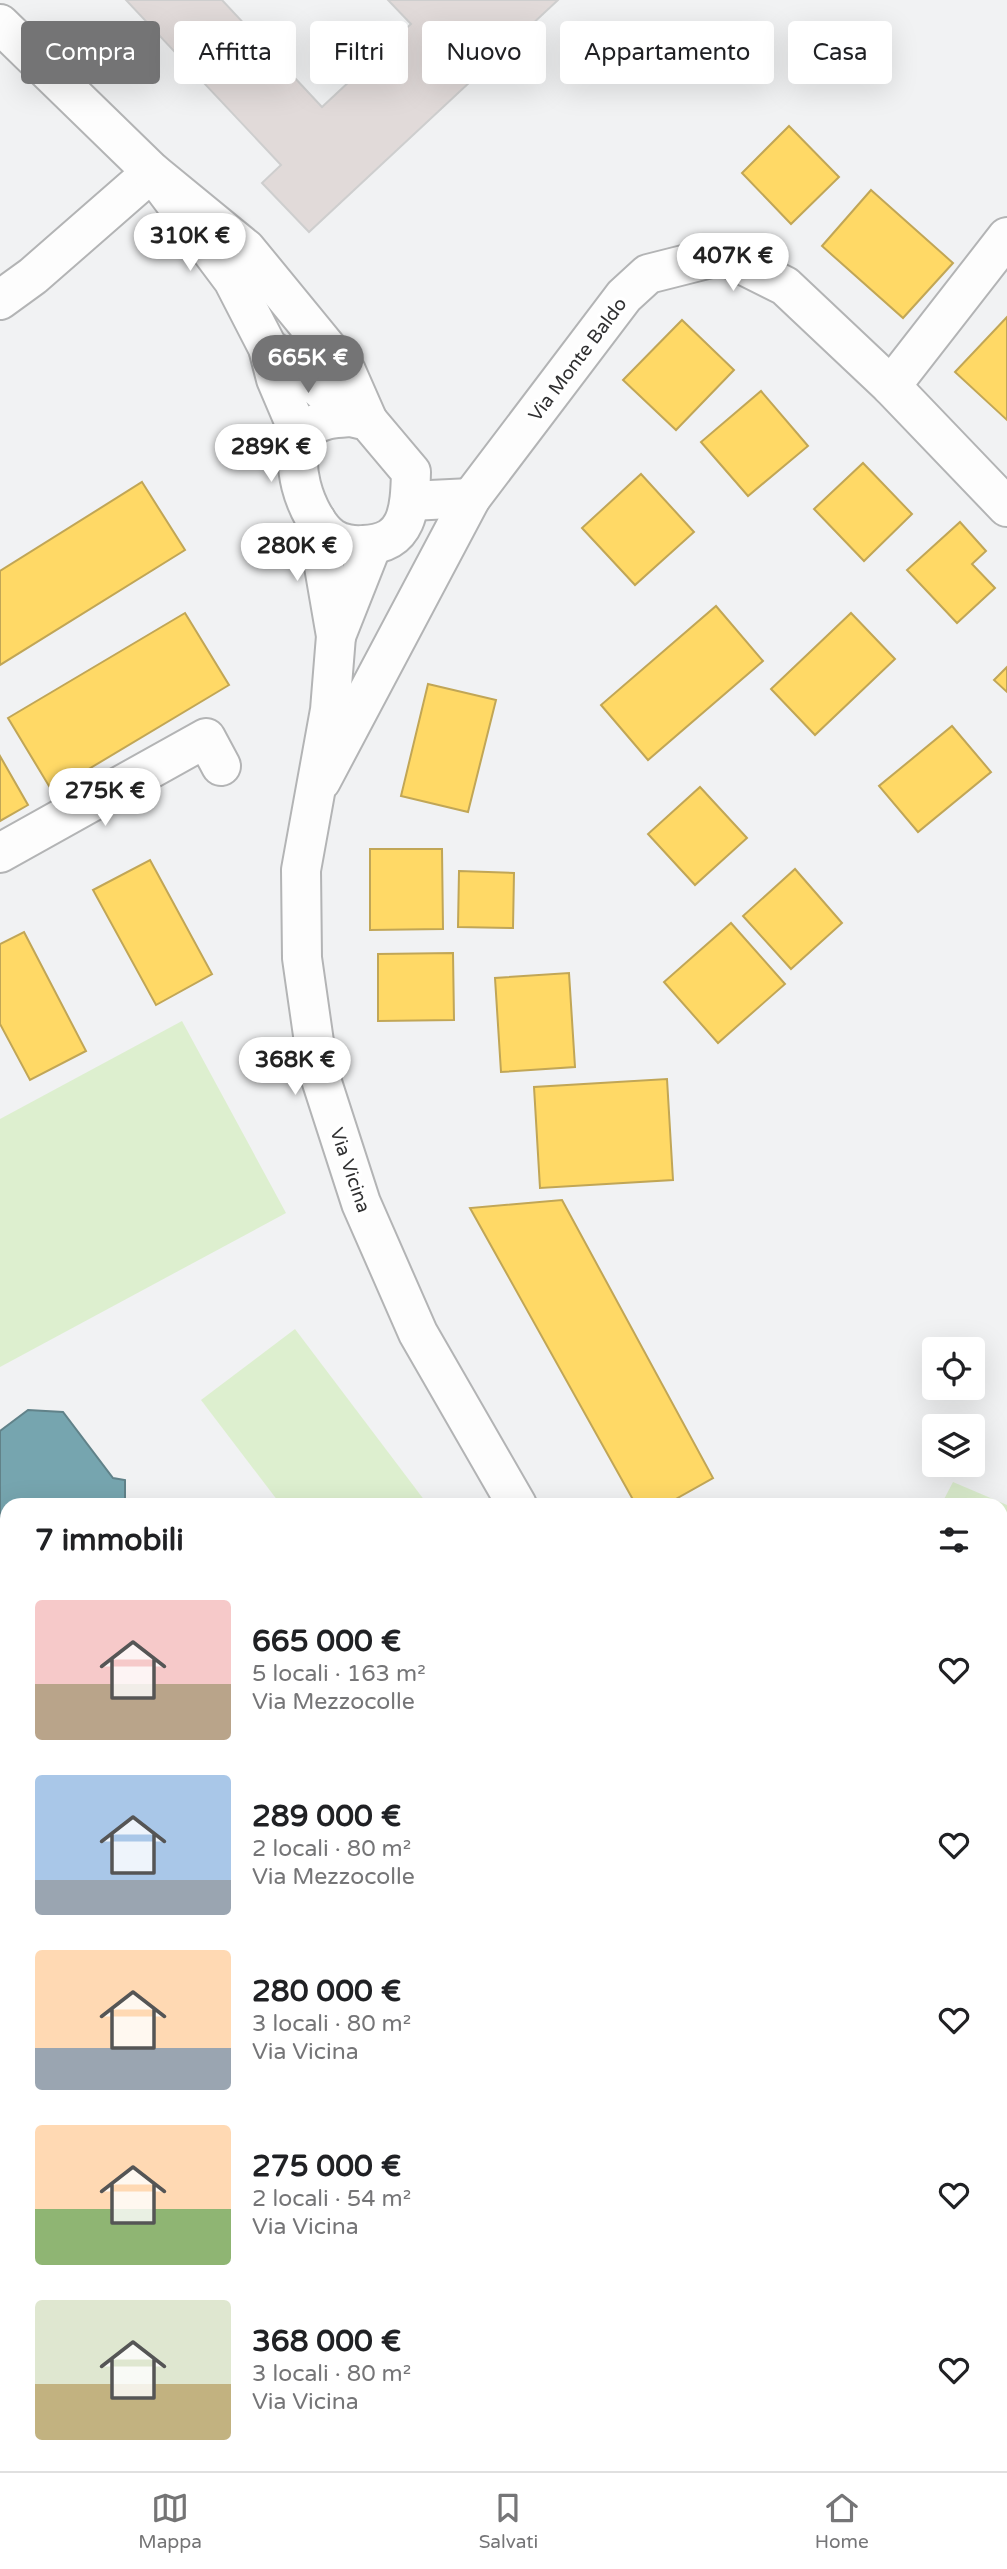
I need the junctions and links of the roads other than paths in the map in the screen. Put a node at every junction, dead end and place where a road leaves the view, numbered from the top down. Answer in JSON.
{"nodes":[{"id":1,"x":0,"y":24,"type":"edge"},
{"id":2,"x":152,"y":172,"type":"junction"},
{"id":3,"x":1007,"y":237,"type":"edge"},
{"id":4,"x":0,"y":300,"type":"edge"},
{"id":5,"x":268,"y":348,"type":"junction"},
{"id":6,"x":891,"y":386,"type":"junction"},
{"id":7,"x":359,"y":419,"type":"junction"},
{"id":8,"x":302,"y":440,"type":"junction"},
{"id":9,"x":471,"y":498,"type":"junction"},
{"id":10,"x":411,"y":502,"type":"junction"},
{"id":11,"x":1007,"y":507,"type":"edge"},
{"id":12,"x":316,"y":520,"type":"junction"},
{"id":13,"x":372,"y":545,"type":"junction"},
{"id":14,"x":336,"y":636,"type":"junction"},
{"id":15,"x":221,"y":766,"type":"dead end"},
{"id":16,"x":316,"y":789,"type":"junction"},
{"id":17,"x":0,"y":853,"type":"edge"},
{"id":18,"x":513,"y":1498,"type":"edge"}],
"edges":[{"from":1,"to":2,"type":"street"},
{"from":2,"to":4,"type":"street"},
{"from":2,"to":5,"type":"street"},
{"from":2,"to":7,"type":"street"},
{"from":3,"to":6,"type":"street"},
{"from":5,"to":7,"type":"street"},
{"from":5,"to":8,"type":"street"},
{"from":6,"to":9,"type":"street","name":"Via Monte Baldo"},
{"from":6,"to":11,"type":"street","name":"Via Monte Baldo"},
{"from":7,"to":8,"type":"street"},
{"from":7,"to":10,"type":"street"},
{"from":8,"to":12,"type":"street"},
{"from":9,"to":10,"type":"street"},
{"from":9,"to":16,"type":"street","name":"Via Monte Baldo"},
{"from":10,"to":13,"type":"street"},
{"from":12,"to":13,"type":"street"},
{"from":12,"to":14,"type":"street","name":"Via Vicina"},
{"from":13,"to":14,"type":"street","name":"Via Vicina"},
{"from":14,"to":16,"type":"street","name":"Via Vicina"},
{"from":15,"to":17,"type":"street"},
{"from":16,"to":18,"type":"street","name":"Via Vicina"}]}
